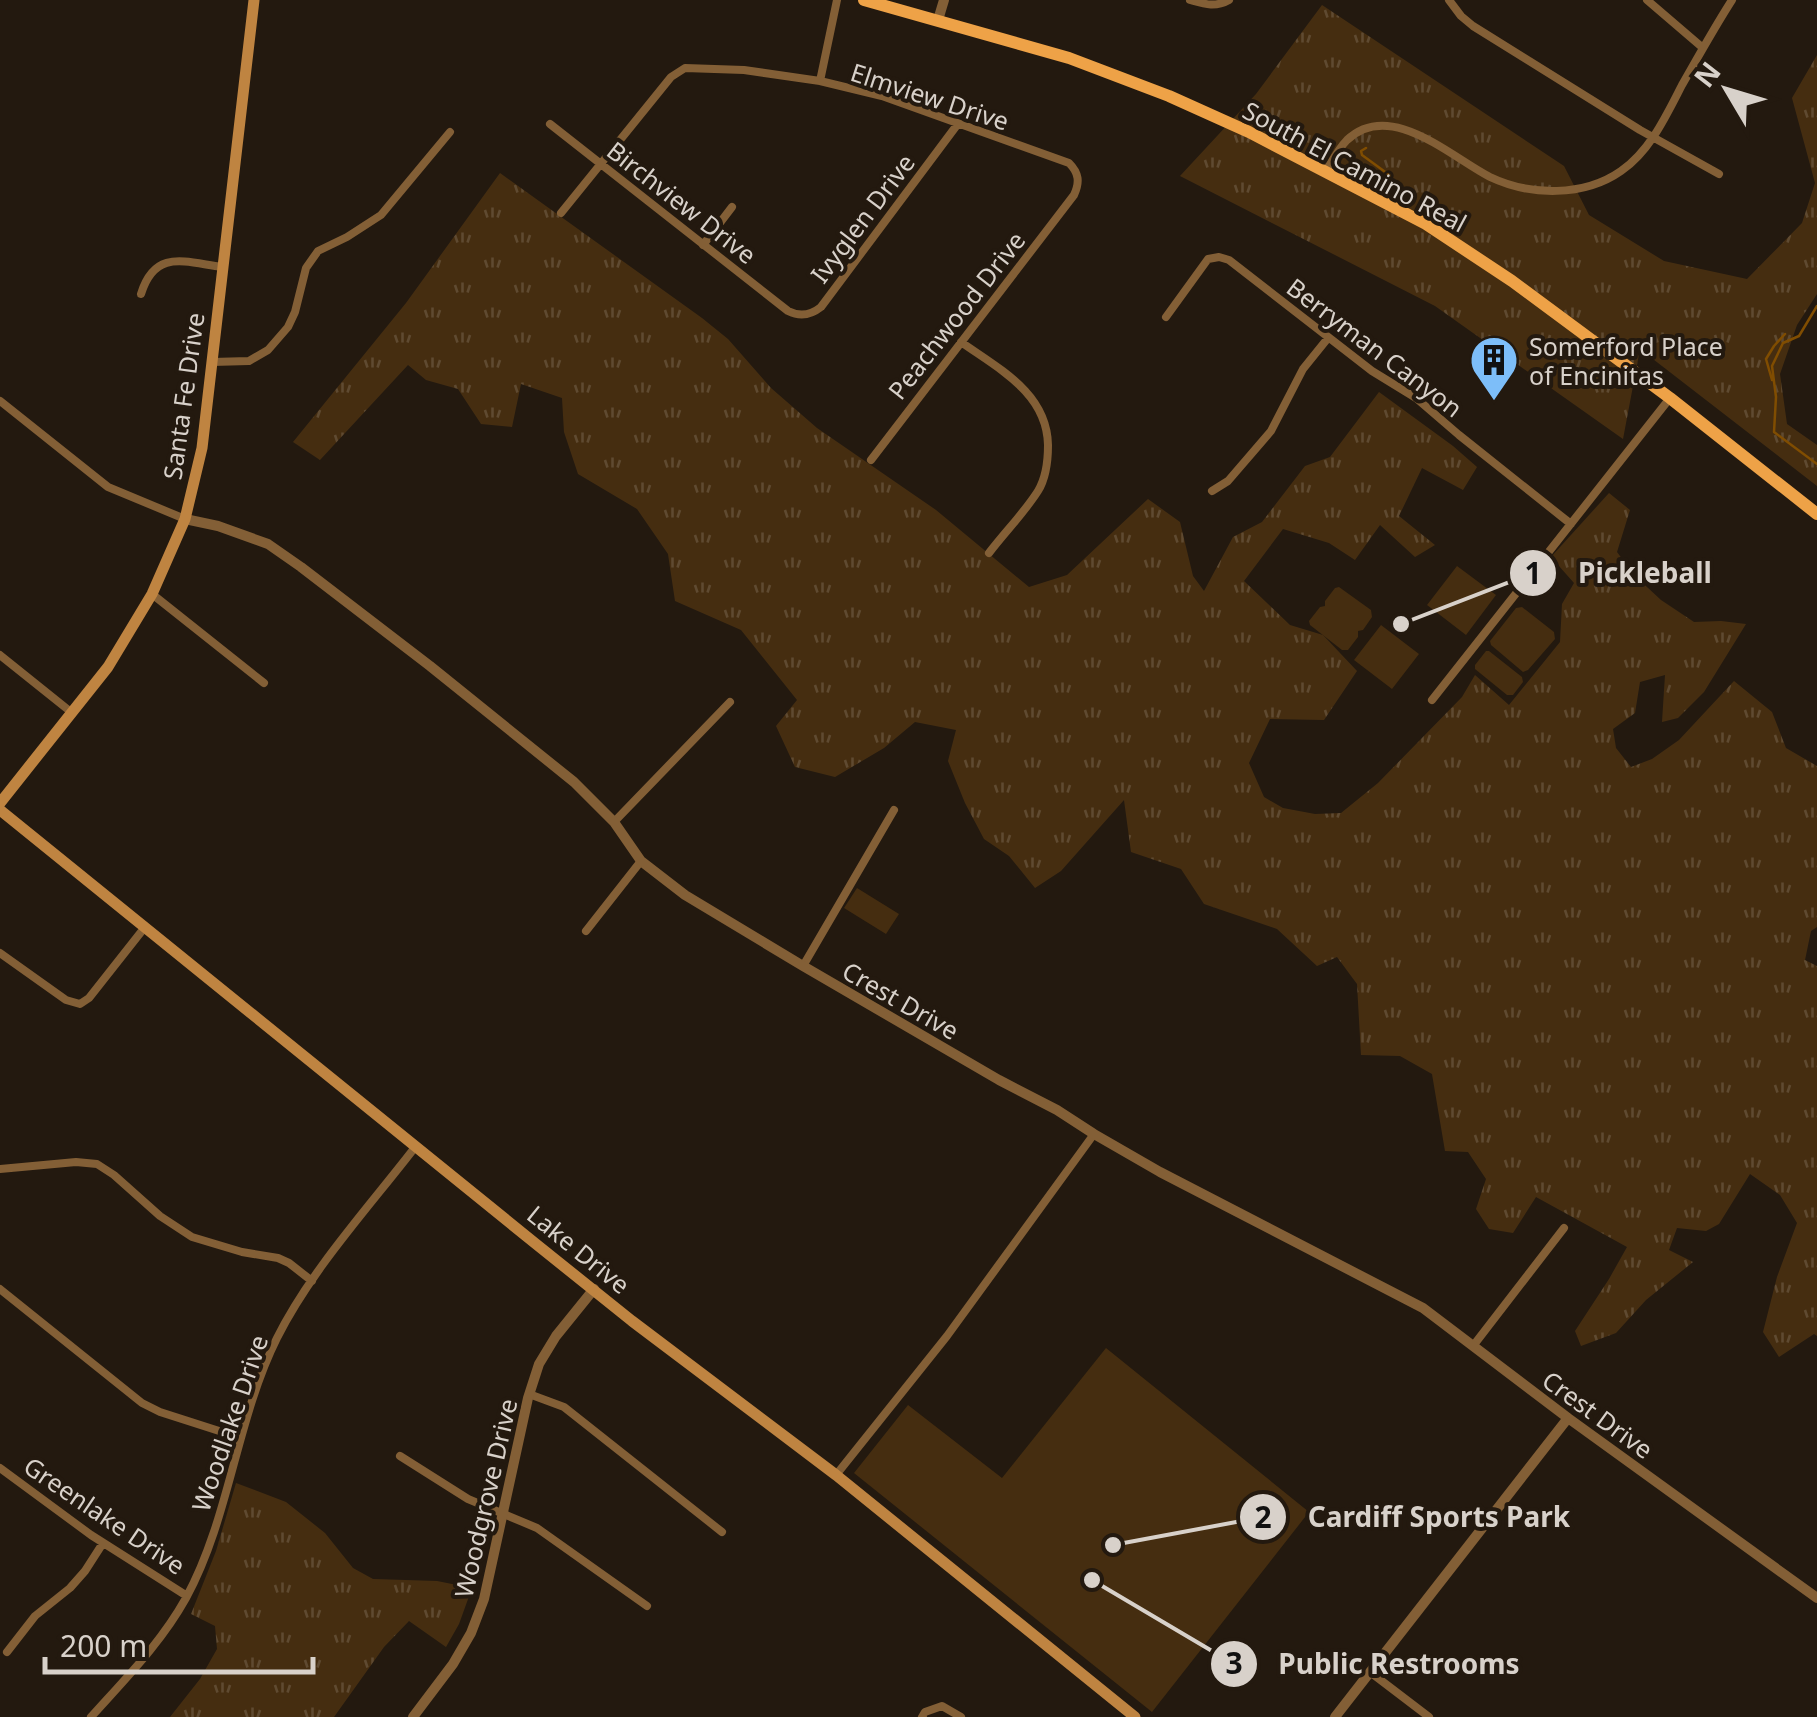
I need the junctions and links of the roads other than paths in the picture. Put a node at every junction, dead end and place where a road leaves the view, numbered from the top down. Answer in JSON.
{"nodes":[{"id":1,"x":254,"y":0,"type":"edge"},
{"id":2,"x":837,"y":0,"type":"edge"},
{"id":3,"x":864,"y":0,"type":"edge"},
{"id":4,"x":944,"y":0,"type":"edge"},
{"id":5,"x":1190,"y":0,"type":"edge"},
{"id":6,"x":1228,"y":0,"type":"edge"},
{"id":7,"x":1449,"y":0,"type":"edge"},
{"id":8,"x":1647,"y":0,"type":"edge"},
{"id":9,"x":1732,"y":0,"type":"edge"},
{"id":10,"x":938,"y":20,"type":"junction"},
{"id":11,"x":1703,"y":48,"type":"junction"},
{"id":12,"x":820,"y":81,"type":"junction"},
{"id":13,"x":550,"y":124,"type":"dead end"},
{"id":14,"x":957,"y":125,"type":"junction"},
{"id":15,"x":450,"y":132,"type":"dead end"},
{"id":16,"x":1653,"y":137,"type":"junction"},
{"id":17,"x":601,"y":163,"type":"junction"},
{"id":18,"x":1326,"y":171,"type":"junction"},
{"id":19,"x":1719,"y":174,"type":"dead end"},
{"id":20,"x":1074,"y":195,"type":"joint"},
{"id":21,"x":732,"y":207,"type":"dead end"},
{"id":22,"x":561,"y":213,"type":"dead end"},
{"id":23,"x":703,"y":245,"type":"junction"},
{"id":24,"x":222,"y":267,"type":"junction"},
{"id":25,"x":141,"y":294,"type":"dead end"},
{"id":26,"x":788,"y":311,"type":"joint"},
{"id":27,"x":1166,"y":317,"type":"dead end"},
{"id":28,"x":1328,"y":338,"type":"junction"},
{"id":29,"x":961,"y":342,"type":"junction"},
{"id":30,"x":212,"y":362,"type":"junction"},
{"id":31,"x":1670,"y":398,"type":"junction"},
{"id":32,"x":0,"y":401,"type":"edge"},
{"id":33,"x":871,"y":460,"type":"dead end"},
{"id":34,"x":1212,"y":491,"type":"dead end"},
{"id":35,"x":1817,"y":514,"type":"edge"},
{"id":36,"x":185,"y":519,"type":"junction"},
{"id":37,"x":1571,"y":524,"type":"junction"},
{"id":38,"x":988,"y":553,"type":"dead end"},
{"id":39,"x":152,"y":594,"type":"junction"},
{"id":40,"x":0,"y":654,"type":"edge"},
{"id":41,"x":264,"y":683,"type":"dead end"},
{"id":42,"x":1432,"y":700,"type":"dead end"},
{"id":43,"x":730,"y":702,"type":"dead end"},
{"id":44,"x":71,"y":712,"type":"junction"},
{"id":45,"x":0,"y":807,"type":"edge"},
{"id":46,"x":894,"y":810,"type":"dead end"},
{"id":47,"x":614,"y":822,"type":"junction"},
{"id":48,"x":641,"y":862,"type":"junction"},
{"id":49,"x":145,"y":927,"type":"junction"},
{"id":50,"x":586,"y":932,"type":"dead end"},
{"id":51,"x":0,"y":953,"type":"edge"},
{"id":52,"x":803,"y":966,"type":"junction"},
{"id":53,"x":1094,"y":1134,"type":"junction"},
{"id":54,"x":416,"y":1146,"type":"junction"},
{"id":55,"x":0,"y":1168,"type":"edge"},
{"id":56,"x":1564,"y":1228,"type":"dead end"},
{"id":57,"x":312,"y":1280,"type":"junction"},
{"id":58,"x":0,"y":1289,"type":"edge"},
{"id":59,"x":594,"y":1289,"type":"junction"},
{"id":60,"x":1473,"y":1346,"type":"junction"},
{"id":61,"x":529,"y":1394,"type":"junction"},
{"id":62,"x":1568,"y":1418,"type":"junction"},
{"id":63,"x":241,"y":1438,"type":"junction"},
{"id":64,"x":400,"y":1456,"type":"dead end"},
{"id":65,"x":0,"y":1468,"type":"edge"},
{"id":66,"x":836,"y":1476,"type":"junction"},
{"id":67,"x":502,"y":1513,"type":"junction"},
{"id":68,"x":722,"y":1532,"type":"dead end"},
{"id":69,"x":103,"y":1542,"type":"junction"},
{"id":70,"x":187,"y":1596,"type":"junction"},
{"id":71,"x":1817,"y":1598,"type":"edge"},
{"id":72,"x":647,"y":1606,"type":"dead end"},
{"id":73,"x":7,"y":1652,"type":"dead end"},
{"id":74,"x":1370,"y":1672,"type":"junction"},
{"id":75,"x":924,"y":1715,"type":"edge"},
{"id":76,"x":90,"y":1717,"type":"edge"},
{"id":77,"x":414,"y":1717,"type":"edge"},
{"id":78,"x":961,"y":1717,"type":"edge"},
{"id":79,"x":1134,"y":1717,"type":"edge"},
{"id":80,"x":1334,"y":1717,"type":"edge"},
{"id":81,"x":1429,"y":1717,"type":"edge"}],
"edges":[{"from":1,"to":24,"type":"main road","name":"Santa Fe Drive"},
{"from":2,"to":12,"type":"street"},
{"from":3,"to":10,"type":"main road","name":"South El Camino Real"},
{"from":4,"to":10,"type":"street"},
{"from":5,"to":6,"type":"street"},
{"from":7,"to":16,"type":"street"},
{"from":8,"to":11,"type":"street"},
{"from":9,"to":11,"type":"street"},
{"from":10,"to":18,"type":"main road","name":"South El Camino Real"},
{"from":11,"to":16,"type":"street"},
{"from":12,"to":14,"type":"street","name":"Elmview Drive"},
{"from":12,"to":17,"type":"street","name":"Elmview Drive"},
{"from":13,"to":17,"type":"street","name":"Birchview Drive"},
{"from":14,"to":20,"type":"street","name":"Elmview Drive"},
{"from":14,"to":26,"type":"street","name":"Ivyglen Drive"},
{"from":15,"to":30,"type":"street"},
{"from":16,"to":18,"type":"street"},
{"from":16,"to":19,"type":"street"},
{"from":17,"to":22,"type":"street"},
{"from":17,"to":23,"type":"street","name":"Birchview Drive"},
{"from":18,"to":31,"type":"main road","name":"South El Camino Real"},
{"from":20,"to":29,"type":"street","name":"Peachwood Drive"},
{"from":21,"to":23,"type":"street"},
{"from":23,"to":26,"type":"street","name":"Birchview Drive"},
{"from":24,"to":25,"type":"street"},
{"from":24,"to":30,"type":"main road","name":"Santa Fe Drive"},
{"from":27,"to":28,"type":"street","name":"Berryman Canyon"},
{"from":28,"to":34,"type":"street"},
{"from":28,"to":37,"type":"street","name":"Berryman Canyon"},
{"from":29,"to":33,"type":"street","name":"Peachwood Drive"},
{"from":29,"to":38,"type":"street"},
{"from":30,"to":36,"type":"main road","name":"Santa Fe Drive"},
{"from":31,"to":35,"type":"main road","name":"South El Camino Real"},
{"from":31,"to":37,"type":"street"},
{"from":32,"to":36,"type":"street","name":"Crest Drive"},
{"from":36,"to":39,"type":"main road","name":"Santa Fe Drive"},
{"from":36,"to":47,"type":"street","name":"Crest Drive"},
{"from":37,"to":42,"type":"street"},
{"from":39,"to":41,"type":"street"},
{"from":39,"to":44,"type":"main road","name":"Santa Fe Drive"},
{"from":40,"to":44,"type":"street"},
{"from":43,"to":47,"type":"street"},
{"from":44,"to":45,"type":"main road","name":"Santa Fe Drive"},
{"from":45,"to":49,"type":"main road","name":"Lake Drive"},
{"from":46,"to":52,"type":"street"},
{"from":47,"to":48,"type":"street","name":"Crest Drive"},
{"from":48,"to":50,"type":"street"},
{"from":48,"to":52,"type":"street","name":"Crest Drive"},
{"from":49,"to":51,"type":"street"},
{"from":49,"to":54,"type":"main road","name":"Lake Drive"},
{"from":52,"to":53,"type":"street","name":"Crest Drive"},
{"from":53,"to":60,"type":"street","name":"Crest Drive"},
{"from":53,"to":66,"type":"street"},
{"from":54,"to":57,"type":"street","name":"Woodlake Drive"},
{"from":54,"to":59,"type":"main road","name":"Lake Drive"},
{"from":55,"to":57,"type":"street"},
{"from":56,"to":60,"type":"street"},
{"from":57,"to":63,"type":"street","name":"Woodlake Drive"},
{"from":58,"to":63,"type":"street"},
{"from":59,"to":61,"type":"street","name":"Woodgrove Drive"},
{"from":59,"to":66,"type":"main road","name":"Lake Drive"},
{"from":60,"to":62,"type":"street","name":"Crest Drive"},
{"from":61,"to":67,"type":"street","name":"Woodgrove Drive"},
{"from":61,"to":68,"type":"street"},
{"from":62,"to":71,"type":"street","name":"Crest Drive"},
{"from":62,"to":74,"type":"street"},
{"from":63,"to":70,"type":"street","name":"Woodlake Drive"},
{"from":64,"to":67,"type":"street"},
{"from":65,"to":69,"type":"street","name":"Greenlake Drive"},
{"from":66,"to":79,"type":"main road","name":"Lake Drive"},
{"from":67,"to":72,"type":"street"},
{"from":67,"to":77,"type":"street","name":"Woodgrove Drive"},
{"from":69,"to":70,"type":"street","name":"Greenlake Drive"},
{"from":69,"to":73,"type":"street"},
{"from":70,"to":76,"type":"street","name":"Woodlake Drive"},
{"from":74,"to":80,"type":"street"},
{"from":74,"to":81,"type":"street"},
{"from":75,"to":78,"type":"street"}]}
